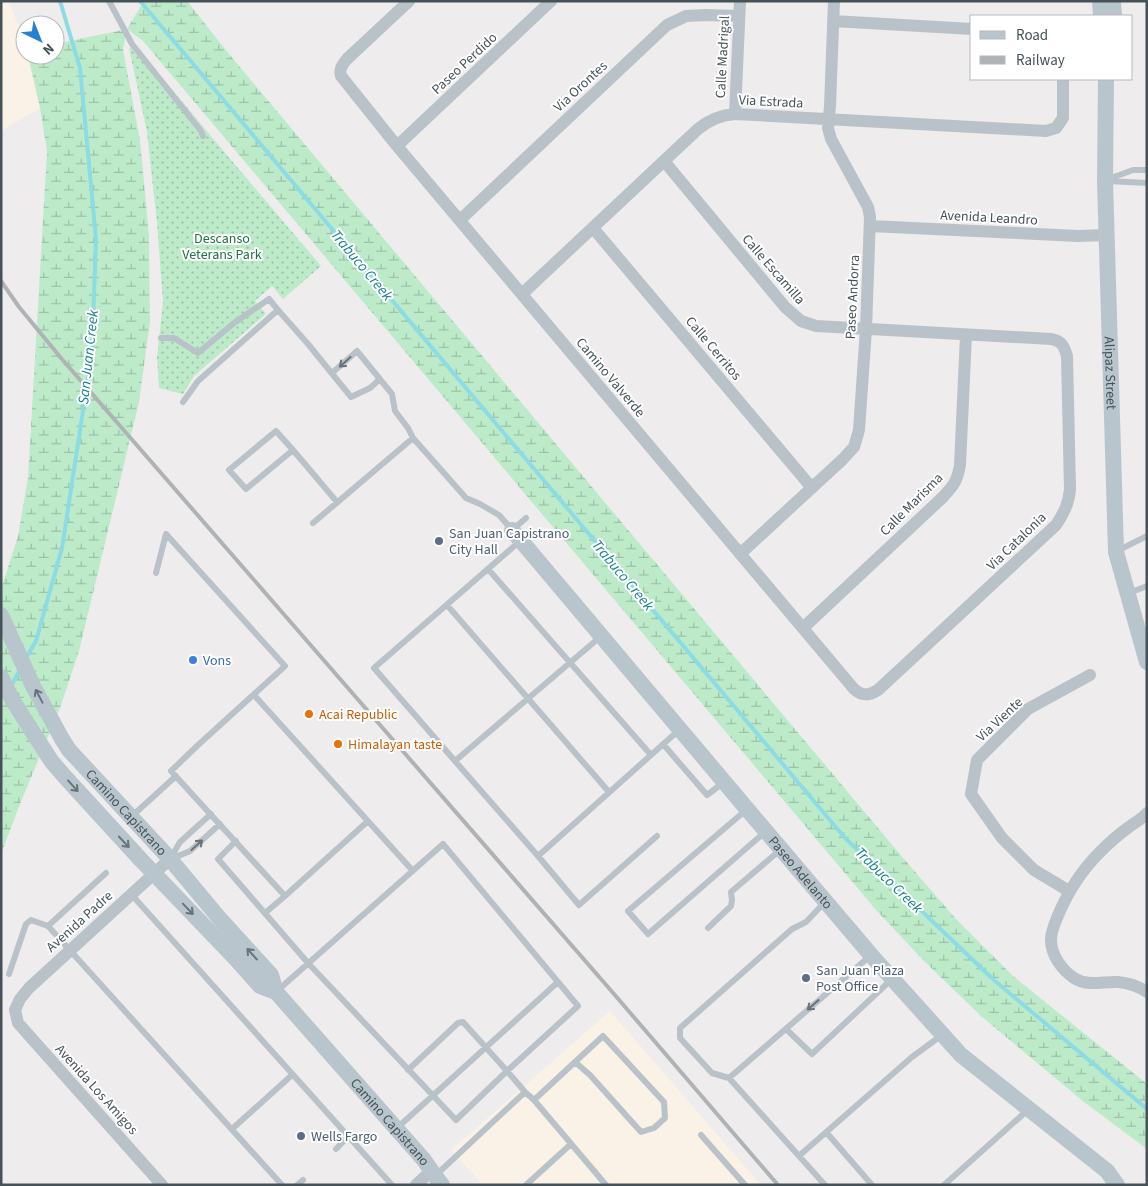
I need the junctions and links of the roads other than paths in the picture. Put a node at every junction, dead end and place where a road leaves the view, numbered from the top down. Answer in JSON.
{"nodes":[{"id":1,"x":109,"y":1,"type":"edge"},
{"id":2,"x":408,"y":1,"type":"edge"},
{"id":3,"x":550,"y":1,"type":"edge"},
{"id":4,"x":740,"y":1,"type":"edge"},
{"id":5,"x":834,"y":1,"type":"edge"},
{"id":6,"x":1100,"y":1,"type":"edge"},
{"id":7,"x":1113,"y":1,"type":"edge"},
{"id":8,"x":1101,"y":15,"type":"edge"},
{"id":9,"x":1114,"y":15,"type":"edge"},
{"id":10,"x":739,"y":16,"type":"junction"},
{"id":11,"x":833,"y":21,"type":"junction"},
{"id":12,"x":970,"y":29,"type":"edge"},
{"id":13,"x":1063,"y":80,"type":"edge"},
{"id":14,"x":1106,"y":80,"type":"edge"},
{"id":15,"x":735,"y":114,"type":"junction"},
{"id":16,"x":828,"y":119,"type":"junction"},
{"id":17,"x":203,"y":136,"type":"dead end"},
{"id":18,"x":397,"y":146,"type":"junction"},
{"id":19,"x":664,"y":161,"type":"junction"},
{"id":20,"x":1147,"y":170,"type":"edge"},
{"id":21,"x":1104,"y":181,"type":"junction"},
{"id":22,"x":1147,"y":183,"type":"edge"},
{"id":23,"x":460,"y":220,"type":"junction"},
{"id":24,"x":870,"y":226,"type":"junction"},
{"id":25,"x":593,"y":228,"type":"junction"},
{"id":26,"x":1106,"y":235,"type":"junction"},
{"id":27,"x":522,"y":294,"type":"junction"},
{"id":28,"x":278,"y":310,"type":"junction"},
{"id":29,"x":866,"y":329,"type":"junction"},
{"id":30,"x":966,"y":335,"type":"junction"},
{"id":31,"x":161,"y":338,"type":"dead end"},
{"id":32,"x":1067,"y":356,"type":"joint"},
{"id":33,"x":332,"y":373,"type":"junction"},
{"id":34,"x":380,"y":379,"type":"junction"},
{"id":35,"x":183,"y":402,"type":"dead end"},
{"id":36,"x":413,"y":438,"type":"junction"},
{"id":37,"x":293,"y":450,"type":"junction"},
{"id":38,"x":812,"y":488,"type":"junction"},
{"id":39,"x":337,"y":502,"type":"junction"},
{"id":40,"x":526,"y":518,"type":"dead end"},
{"id":41,"x":313,"y":523,"type":"dead end"},
{"id":42,"x":517,"y":535,"type":"junction"},
{"id":43,"x":1147,"y":536,"type":"edge"},
{"id":44,"x":1116,"y":552,"type":"junction"},
{"id":45,"x":740,"y":554,"type":"junction"},
{"id":46,"x":488,"y":569,"type":"junction"},
{"id":47,"x":156,"y":573,"type":"dead end"},
{"id":48,"x":1147,"y":586,"type":"edge"},
{"id":49,"x":1127,"y":593,"type":"junction"},
{"id":50,"x":447,"y":605,"type":"junction"},
{"id":51,"x":1,"y":615,"type":"edge"},
{"id":52,"x":803,"y":628,"type":"junction"},
{"id":53,"x":601,"y":636,"type":"junction"},
{"id":54,"x":570,"y":662,"type":"junction"},
{"id":55,"x":1147,"y":662,"type":"edge"},
{"id":56,"x":1090,"y":675,"type":"dead end"},
{"id":57,"x":1,"y":677,"type":"edge"},
{"id":58,"x":254,"y":695,"type":"junction"},
{"id":59,"x":870,"y":695,"type":"joint"},
{"id":60,"x":528,"y":698,"type":"junction"},
{"id":61,"x":680,"y":730,"type":"junction"},
{"id":62,"x":663,"y":744,"type":"junction"},
{"id":63,"x":651,"y":755,"type":"junction"},
{"id":64,"x":455,"y":761,"type":"junction"},
{"id":65,"x":176,"y":776,"type":"junction"},
{"id":66,"x":724,"y":782,"type":"junction"},
{"id":67,"x":609,"y":792,"type":"junction"},
{"id":68,"x":747,"y":809,"type":"junction"},
{"id":69,"x":211,"y":814,"type":"junction"},
{"id":70,"x":1146,"y":815,"type":"edge"},
{"id":71,"x":131,"y":817,"type":"junction"},
{"id":72,"x":368,"y":821,"type":"junction"},
{"id":73,"x":220,"y":824,"type":"junction"},
{"id":74,"x":766,"y":831,"type":"junction"},
{"id":75,"x":656,"y":836,"type":"dead end"},
{"id":76,"x":236,"y":841,"type":"junction"},
{"id":77,"x":781,"y":849,"type":"junction"},
{"id":78,"x":538,"y":856,"type":"junction"},
{"id":79,"x":170,"y":859,"type":"junction"},
{"id":80,"x":413,"y":870,"type":"junction"},
{"id":81,"x":106,"y":873,"type":"dead end"},
{"id":82,"x":154,"y":874,"type":"junction"},
{"id":83,"x":1069,"y":890,"type":"junction"},
{"id":84,"x":131,"y":894,"type":"junction"},
{"id":85,"x":285,"y":896,"type":"junction"},
{"id":86,"x":826,"y":902,"type":"junction"},
{"id":87,"x":265,"y":913,"type":"junction"},
{"id":88,"x":48,"y":926,"type":"junction"},
{"id":89,"x":708,"y":928,"type":"dead end"},
{"id":90,"x":70,"y":950,"type":"junction"},
{"id":91,"x":871,"y":954,"type":"junction"},
{"id":92,"x":308,"y":963,"type":"junction"},
{"id":93,"x":9,"y":974,"type":"dead end"},
{"id":94,"x":893,"y":978,"type":"junction"},
{"id":95,"x":558,"y":982,"type":"junction"},
{"id":96,"x":276,"y":992,"type":"junction"},
{"id":97,"x":1147,"y":992,"type":"edge"},
{"id":98,"x":15,"y":1010,"type":"joint"},
{"id":99,"x":786,"y":1029,"type":"junction"},
{"id":100,"x":943,"y":1034,"type":"junction"},
{"id":101,"x":486,"y":1047,"type":"junction"},
{"id":102,"x":575,"y":1062,"type":"junction"},
{"id":103,"x":408,"y":1070,"type":"junction"},
{"id":104,"x":507,"y":1071,"type":"junction"},
{"id":105,"x":292,"y":1075,"type":"junction"},
{"id":106,"x":729,"y":1078,"type":"junction"},
{"id":107,"x":525,"y":1092,"type":"junction"},
{"id":108,"x":432,"y":1095,"type":"junction"},
{"id":109,"x":534,"y":1100,"type":"junction"},
{"id":110,"x":1028,"y":1109,"type":"junction"},
{"id":111,"x":396,"y":1128,"type":"junction"},
{"id":112,"x":232,"y":1129,"type":"junction"},
{"id":113,"x":826,"y":1132,"type":"junction"},
{"id":114,"x":701,"y":1135,"type":"dead end"},
{"id":115,"x":348,"y":1137,"type":"junction"},
{"id":116,"x":571,"y":1144,"type":"junction"},
{"id":117,"x":336,"y":1149,"type":"dead end"},
{"id":118,"x":800,"y":1156,"type":"junction"},
{"id":119,"x":436,"y":1177,"type":"edge"},
{"id":120,"x":303,"y":1180,"type":"dead end"},
{"id":121,"x":162,"y":1185,"type":"edge"},
{"id":122,"x":282,"y":1185,"type":"edge"},
{"id":123,"x":297,"y":1185,"type":"edge"},
{"id":124,"x":392,"y":1185,"type":"edge"},
{"id":125,"x":416,"y":1185,"type":"edge"},
{"id":126,"x":526,"y":1185,"type":"edge"},
{"id":127,"x":606,"y":1185,"type":"edge"},
{"id":128,"x":746,"y":1185,"type":"edge"},
{"id":129,"x":825,"y":1185,"type":"edge"},
{"id":130,"x":872,"y":1185,"type":"edge"},
{"id":131,"x":944,"y":1185,"type":"edge"},
{"id":132,"x":1117,"y":1185,"type":"edge"}],
"edges":[{"from":1,"to":17,"type":"lane"},
{"from":2,"to":18,"type":"street","name":"Camino Valverde"},
{"from":3,"to":18,"type":"street","name":"Paseo Perdido"},
{"from":4,"to":10,"type":"street","name":"Calle Madrigal"},
{"from":5,"to":11,"type":"street","name":"Paseo Andorra"},
{"from":6,"to":8,"type":"main road"},
{"from":7,"to":9,"type":"main road"},
{"from":10,"to":15,"type":"street","name":"Calle Madrigal"},
{"from":10,"to":23,"type":"street","name":"Via Orontes"},
{"from":11,"to":12,"type":"street"},
{"from":11,"to":16,"type":"street","name":"Paseo Andorra"},
{"from":13,"to":16,"type":"street","name":"Via Estrada"},
{"from":14,"to":21,"type":"main road","name":"Alipaz Street"},
{"from":15,"to":16,"type":"street","name":"Via Estrada"},
{"from":15,"to":19,"type":"street","name":"Via Estrada"},
{"from":16,"to":24,"type":"street","name":"Paseo Andorra"},
{"from":18,"to":23,"type":"street","name":"Camino Valverde"},
{"from":19,"to":25,"type":"street","name":"Via Estrada"},
{"from":19,"to":29,"type":"street","name":"Calle Escamilla"},
{"from":20,"to":21,"type":"lane"},
{"from":21,"to":22,"type":"lane"},
{"from":21,"to":26,"type":"main road","name":"Alipaz Street"},
{"from":23,"to":27,"type":"street","name":"Camino Valverde"},
{"from":24,"to":26,"type":"street","name":"Avenida Leandro"},
{"from":24,"to":29,"type":"street","name":"Paseo Andorra"},
{"from":25,"to":27,"type":"street","name":"Via Estrada"},
{"from":25,"to":38,"type":"street","name":"Calle Cerritos"},
{"from":26,"to":44,"type":"main road","name":"Alipaz Street"},
{"from":27,"to":45,"type":"street","name":"Camino Valverde"},
{"from":28,"to":31,"type":"lane"},
{"from":28,"to":33,"type":"lane"},
{"from":28,"to":35,"type":"lane"},
{"from":29,"to":30,"type":"street","name":"Calle Escamilla"},
{"from":29,"to":38,"type":"street","name":"Paseo Andorra"},
{"from":30,"to":32,"type":"street","name":"Calle Escamilla"},
{"from":30,"to":52,"type":"street","name":"Calle Marisma"},
{"from":32,"to":59,"type":"street","name":"Via Catalonia"},
{"from":33,"to":34,"type":"lane"},
{"from":34,"to":33,"type":"lane","one_way":true},
{"from":34,"to":36,"type":"lane"},
{"from":36,"to":39,"type":"lane"},
{"from":36,"to":42,"type":"lane"},
{"from":37,"to":37,"type":"lane"},
{"from":37,"to":39,"type":"lane"},
{"from":38,"to":45,"type":"street","name":"Paseo Andorra"},
{"from":39,"to":41,"type":"lane"},
{"from":40,"to":42,"type":"lane"},
{"from":42,"to":46,"type":"lane"},
{"from":42,"to":53,"type":"main road","name":"Paseo Adelanto"},
{"from":43,"to":44,"type":"lane"},
{"from":44,"to":49,"type":"main road","name":"Alipaz Street"},
{"from":45,"to":52,"type":"street","name":"Camino Valverde"},
{"from":46,"to":50,"type":"lane"},
{"from":46,"to":54,"type":"lane"},
{"from":47,"to":58,"type":"lane"},
{"from":48,"to":49,"type":"lane"},
{"from":49,"to":55,"type":"main road","name":"Alipaz Street"},
{"from":50,"to":60,"type":"lane"},
{"from":50,"to":64,"type":"lane"},
{"from":71,"to":51,"type":"main road","name":"Camino Capistrano","one_way":true},
{"from":52,"to":59,"type":"street","name":"Camino Valverde"},
{"from":53,"to":54,"type":"lane"},
{"from":53,"to":61,"type":"main road","name":"Paseo Adelanto"},
{"from":54,"to":60,"type":"lane"},
{"from":54,"to":63,"type":"lane"},
{"from":56,"to":83,"type":"street","name":"Via Viente"},
{"from":57,"to":82,"type":"main road","name":"Camino Capistrano","one_way":true},
{"from":58,"to":65,"type":"lane"},
{"from":58,"to":72,"type":"lane"},
{"from":60,"to":64,"type":"lane"},
{"from":60,"to":67,"type":"lane"},
{"from":61,"to":62,"type":"lane"},
{"from":61,"to":66,"type":"main road","name":"Paseo Adelanto"},
{"from":62,"to":63,"type":"lane"},
{"from":62,"to":66,"type":"lane"},
{"from":63,"to":67,"type":"lane"},
{"from":64,"to":78,"type":"lane"},
{"from":65,"to":69,"type":"lane"},
{"from":65,"to":71,"type":"lane"},
{"from":66,"to":68,"type":"main road","name":"Paseo Adelanto"},
{"from":67,"to":78,"type":"lane"},
{"from":68,"to":74,"type":"main road","name":"Paseo Adelanto"},
{"from":68,"to":74,"type":"lane"},
{"from":69,"to":73,"type":"lane"},
{"from":69,"to":79,"type":"lane"},
{"from":70,"to":83,"type":"street"},
{"from":71,"to":79,"type":"main road","name":"Camino Capistrano"},
{"from":72,"to":80,"type":"lane"},
{"from":72,"to":85,"type":"lane"},
{"from":73,"to":76,"type":"lane"},
{"from":79,"to":73,"type":"lane","one_way":true},
{"from":74,"to":77,"type":"main road","name":"Paseo Adelanto"},
{"from":75,"to":78,"type":"lane"},
{"from":76,"to":85,"type":"lane"},
{"from":76,"to":87,"type":"lane"},
{"from":77,"to":86,"type":"main road","name":"Paseo Adelanto"},
{"from":77,"to":89,"type":"lane"},
{"from":79,"to":82,"type":"street","name":"Avenida Padre"},
{"from":96,"to":79,"type":"main road","name":"Camino Capistrano","one_way":true},
{"from":80,"to":92,"type":"lane"},
{"from":80,"to":95,"type":"lane"},
{"from":81,"to":88,"type":"lane"},
{"from":82,"to":84,"type":"street","name":"Avenida Padre"},
{"from":82,"to":96,"type":"main road","name":"Camino Capistrano","one_way":true},
{"from":83,"to":97,"type":"street"},
{"from":84,"to":90,"type":"street","name":"Avenida Padre"},
{"from":84,"to":105,"type":"lane"},
{"from":85,"to":87,"type":"lane"},
{"from":86,"to":91,"type":"main road","name":"Paseo Adelanto"},
{"from":86,"to":106,"type":"lane"},
{"from":87,"to":92,"type":"lane"},
{"from":88,"to":90,"type":"lane"},
{"from":88,"to":93,"type":"lane"},
{"from":90,"to":98,"type":"street","name":"Avenida Padre"},
{"from":90,"to":112,"type":"lane"},
{"from":91,"to":94,"type":"main road","name":"Paseo Adelanto"},
{"from":91,"to":99,"type":"lane","one_way":true},
{"from":92,"to":96,"type":"lane"},
{"from":92,"to":103,"type":"lane"},
{"from":94,"to":99,"type":"lane"},
{"from":94,"to":100,"type":"main road","name":"Paseo Adelanto"},
{"from":95,"to":101,"type":"lane"},
{"from":95,"to":104,"type":"lane"},
{"from":96,"to":111,"type":"main road","name":"Camino Capistrano"},
{"from":98,"to":121,"type":"street","name":"Avenida Los Amigos"},
{"from":99,"to":106,"type":"lane"},
{"from":100,"to":110,"type":"main road","name":"Paseo Adelanto"},
{"from":100,"to":113,"type":"lane"},
{"from":101,"to":103,"type":"lane"},
{"from":101,"to":104,"type":"lane"},
{"from":101,"to":108,"type":"lane"},
{"from":102,"to":102,"type":"lane"},
{"from":102,"to":109,"type":"lane"},
{"from":103,"to":108,"type":"lane"},
{"from":104,"to":107,"type":"lane"},
{"from":104,"to":108,"type":"lane"},
{"from":105,"to":112,"type":"lane"},
{"from":105,"to":115,"type":"lane"},
{"from":106,"to":118,"type":"lane"},
{"from":107,"to":109,"type":"lane"},
{"from":107,"to":119,"type":"lane"},
{"from":108,"to":111,"type":"lane"},
{"from":109,"to":116,"type":"lane"},
{"from":110,"to":131,"type":"lane"},
{"from":110,"to":132,"type":"main road","name":"Paseo Adelanto"},
{"from":111,"to":119,"type":"main road","name":"Camino Capistrano"},
{"from":112,"to":122,"type":"lane"},
{"from":113,"to":118,"type":"lane"},
{"from":113,"to":130,"type":"lane"},
{"from":114,"to":128,"type":"lane"},
{"from":115,"to":117,"type":"lane"},
{"from":115,"to":124,"type":"lane"},
{"from":116,"to":126,"type":"lane"},
{"from":116,"to":127,"type":"lane"},
{"from":118,"to":129,"type":"lane"},
{"from":119,"to":125,"type":"street"},
{"from":120,"to":123,"type":"lane"}]}
